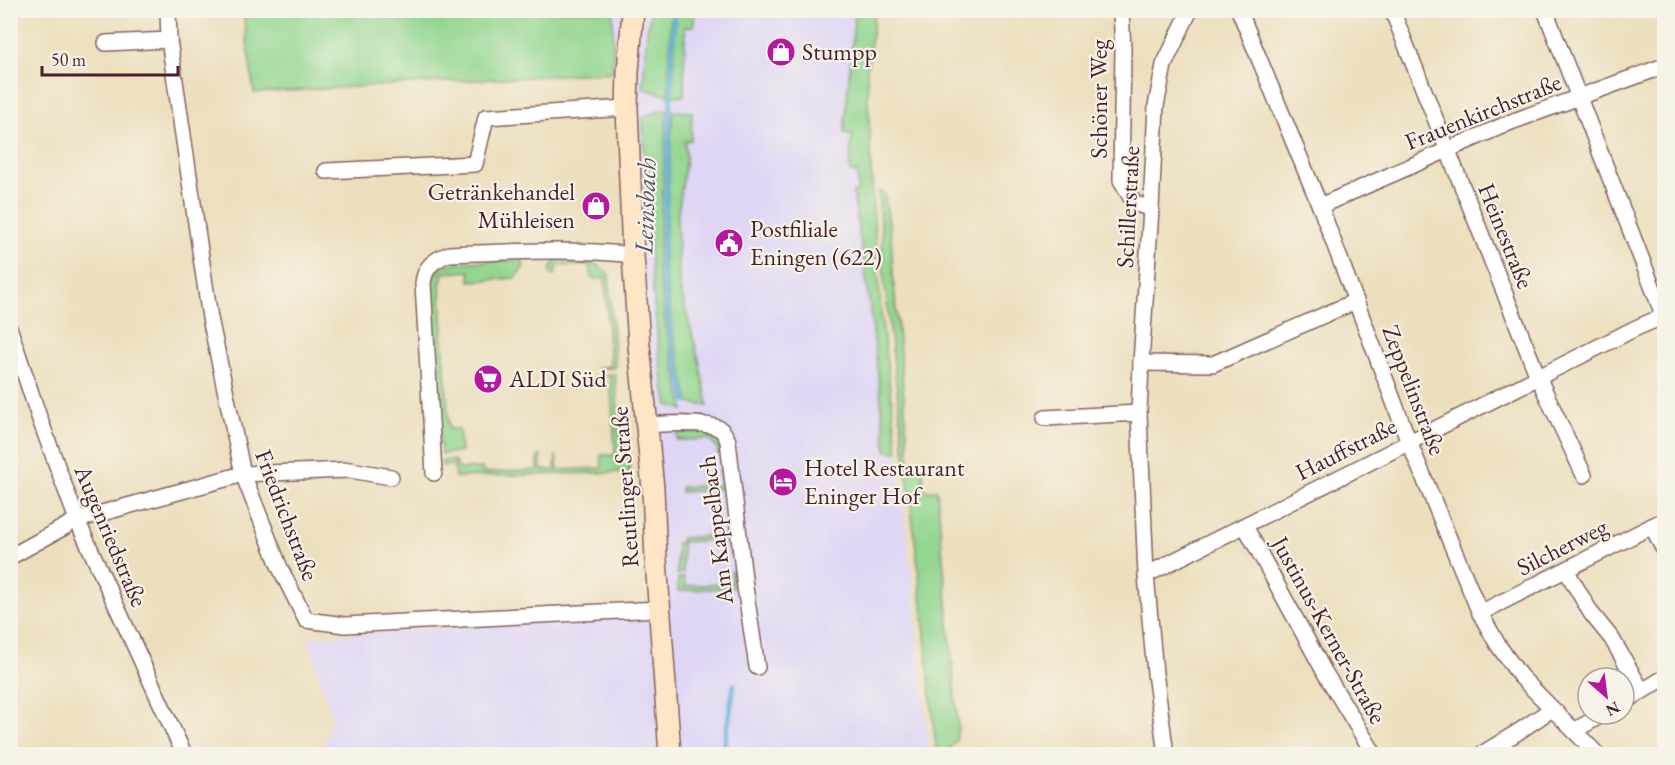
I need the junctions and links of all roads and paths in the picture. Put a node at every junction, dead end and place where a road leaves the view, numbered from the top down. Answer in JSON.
{"nodes":[{"id":1,"x":168,"y":10,"type":"edge"},
{"id":2,"x":633,"y":10,"type":"edge"},
{"id":3,"x":1121,"y":10,"type":"edge"},
{"id":4,"x":1190,"y":10,"type":"edge"},
{"id":5,"x":1239,"y":10,"type":"edge"},
{"id":6,"x":1392,"y":10,"type":"edge"},
{"id":7,"x":1545,"y":10,"type":"edge"},
{"id":8,"x":169,"y":40,"type":"junction"},
{"id":9,"x":106,"y":43,"type":"dead end"},
{"id":10,"x":1665,"y":66,"type":"edge"},
{"id":11,"x":1579,"y":98,"type":"junction"},
{"id":12,"x":627,"y":108,"type":"junction"},
{"id":13,"x":1447,"y":149,"type":"junction"},
{"id":14,"x":326,"y":171,"type":"dead end"},
{"id":15,"x":1320,"y":206,"type":"junction"},
{"id":16,"x":1151,"y":209,"type":"junction"},
{"id":17,"x":633,"y":255,"type":"junction"},
{"id":18,"x":1356,"y":301,"type":"junction"},
{"id":19,"x":1664,"y":316,"type":"edge"},
{"id":20,"x":10,"y":330,"type":"edge"},
{"id":21,"x":1141,"y":363,"type":"junction"},
{"id":22,"x":1538,"y":377,"type":"junction"},
{"id":23,"x":1139,"y":413,"type":"junction"},
{"id":24,"x":1045,"y":418,"type":"dead end"},
{"id":25,"x":646,"y":425,"type":"junction"},
{"id":26,"x":1409,"y":442,"type":"junction"},
{"id":27,"x":434,"y":473,"type":"dead end"},
{"id":28,"x":243,"y":474,"type":"junction"},
{"id":29,"x":1584,"y":475,"type":"dead end"},
{"id":30,"x":391,"y":477,"type":"dead end"},
{"id":31,"x":77,"y":520,"type":"junction"},
{"id":32,"x":1658,"y":523,"type":"edge"},
{"id":33,"x":1245,"y":526,"type":"junction"},
{"id":34,"x":1665,"y":550,"type":"edge"},
{"id":35,"x":10,"y":557,"type":"edge"},
{"id":36,"x":1566,"y":570,"type":"junction"},
{"id":37,"x":1146,"y":575,"type":"junction"},
{"id":38,"x":659,"y":609,"type":"junction"},
{"id":39,"x":1480,"y":613,"type":"junction"},
{"id":40,"x":758,"y":667,"type":"dead end"},
{"id":41,"x":1665,"y":678,"type":"edge"},
{"id":42,"x":1642,"y":691,"type":"junction"},
{"id":43,"x":1636,"y":695,"type":"edge"},
{"id":44,"x":1552,"y":709,"type":"junction"},
{"id":45,"x":1583,"y":726,"type":"edge"},
{"id":46,"x":1574,"y":731,"type":"junction"},
{"id":47,"x":184,"y":754,"type":"edge"},
{"id":48,"x":670,"y":754,"type":"edge"},
{"id":49,"x":1166,"y":754,"type":"edge"},
{"id":50,"x":1374,"y":754,"type":"edge"},
{"id":51,"x":1482,"y":754,"type":"edge"},
{"id":52,"x":1598,"y":754,"type":"edge"}],
"edges":[{"from":1,"to":8,"type":"street","name":"Friedrichstraße"},
{"from":2,"to":12,"type":"main road","name":"Reutlinger Straße"},
{"from":3,"to":16,"type":"street","name":"Schöner Weg"},
{"from":4,"to":16,"type":"street","name":"Schillerstraße"},
{"from":5,"to":15,"type":"street","name":"Zeppelinstraße"},
{"from":6,"to":13,"type":"street","name":"Heinestraße"},
{"from":7,"to":11,"type":"street"},
{"from":8,"to":9,"type":"street"},
{"from":8,"to":28,"type":"street","name":"Friedrichstraße"},
{"from":10,"to":11,"type":"street","name":"Frauenkirchstraße"},
{"from":11,"to":13,"type":"street","name":"Frauenkirchstraße"},
{"from":11,"to":19,"type":"street"},
{"from":12,"to":14,"type":"street"},
{"from":12,"to":17,"type":"main road","name":"Reutlinger Straße"},
{"from":13,"to":15,"type":"street","name":"Frauenkirchstraße"},
{"from":13,"to":22,"type":"street","name":"Heinestraße"},
{"from":15,"to":18,"type":"street","name":"Zeppelinstraße"},
{"from":16,"to":21,"type":"street","name":"Schillerstraße"},
{"from":17,"to":25,"type":"main road","name":"Reutlinger Straße"},
{"from":17,"to":27,"type":"street"},
{"from":18,"to":21,"type":"street"},
{"from":18,"to":26,"type":"street","name":"Zeppelinstraße"},
{"from":19,"to":22,"type":"street","name":"Hauffstraße"},
{"from":20,"to":31,"type":"street","name":"Augenriedstraße"},
{"from":21,"to":23,"type":"street","name":"Schillerstraße"},
{"from":22,"to":26,"type":"street","name":"Hauffstraße"},
{"from":22,"to":29,"type":"street","name":"Heinestraße"},
{"from":23,"to":24,"type":"street"},
{"from":23,"to":37,"type":"street","name":"Schillerstraße"},
{"from":25,"to":38,"type":"main road","name":"Reutlinger Straße"},
{"from":25,"to":40,"type":"street","name":"Am Kappelbach"},
{"from":26,"to":33,"type":"street","name":"Hauffstraße"},
{"from":26,"to":39,"type":"street","name":"Zeppelinstraße"},
{"from":28,"to":30,"type":"street"},
{"from":28,"to":31,"type":"street"},
{"from":28,"to":38,"type":"street","name":"Friedrichstraße"},
{"from":31,"to":35,"type":"street"},
{"from":31,"to":47,"type":"street","name":"Augenriedstraße"},
{"from":32,"to":34,"type":"street"},
{"from":32,"to":36,"type":"street","name":"Silcherweg"},
{"from":33,"to":37,"type":"street","name":"Hauffstraße"},
{"from":33,"to":50,"type":"street","name":"Justinus-Kerner-Straße"},
{"from":36,"to":39,"type":"street","name":"Silcherweg"},
{"from":36,"to":42,"type":"street"},
{"from":37,"to":49,"type":"street","name":"Schillerstraße"},
{"from":38,"to":48,"type":"main road","name":"Reutlinger Straße"},
{"from":39,"to":44,"type":"street","name":"Zeppelinstraße"},
{"from":41,"to":42,"type":"street"},
{"from":42,"to":43,"type":"street"},
{"from":44,"to":46,"type":"street","name":"Zeppelinstraße"},
{"from":44,"to":51,"type":"street"},
{"from":45,"to":46,"type":"street"},
{"from":46,"to":52,"type":"street","name":"Zeppelinstraße"}]}
